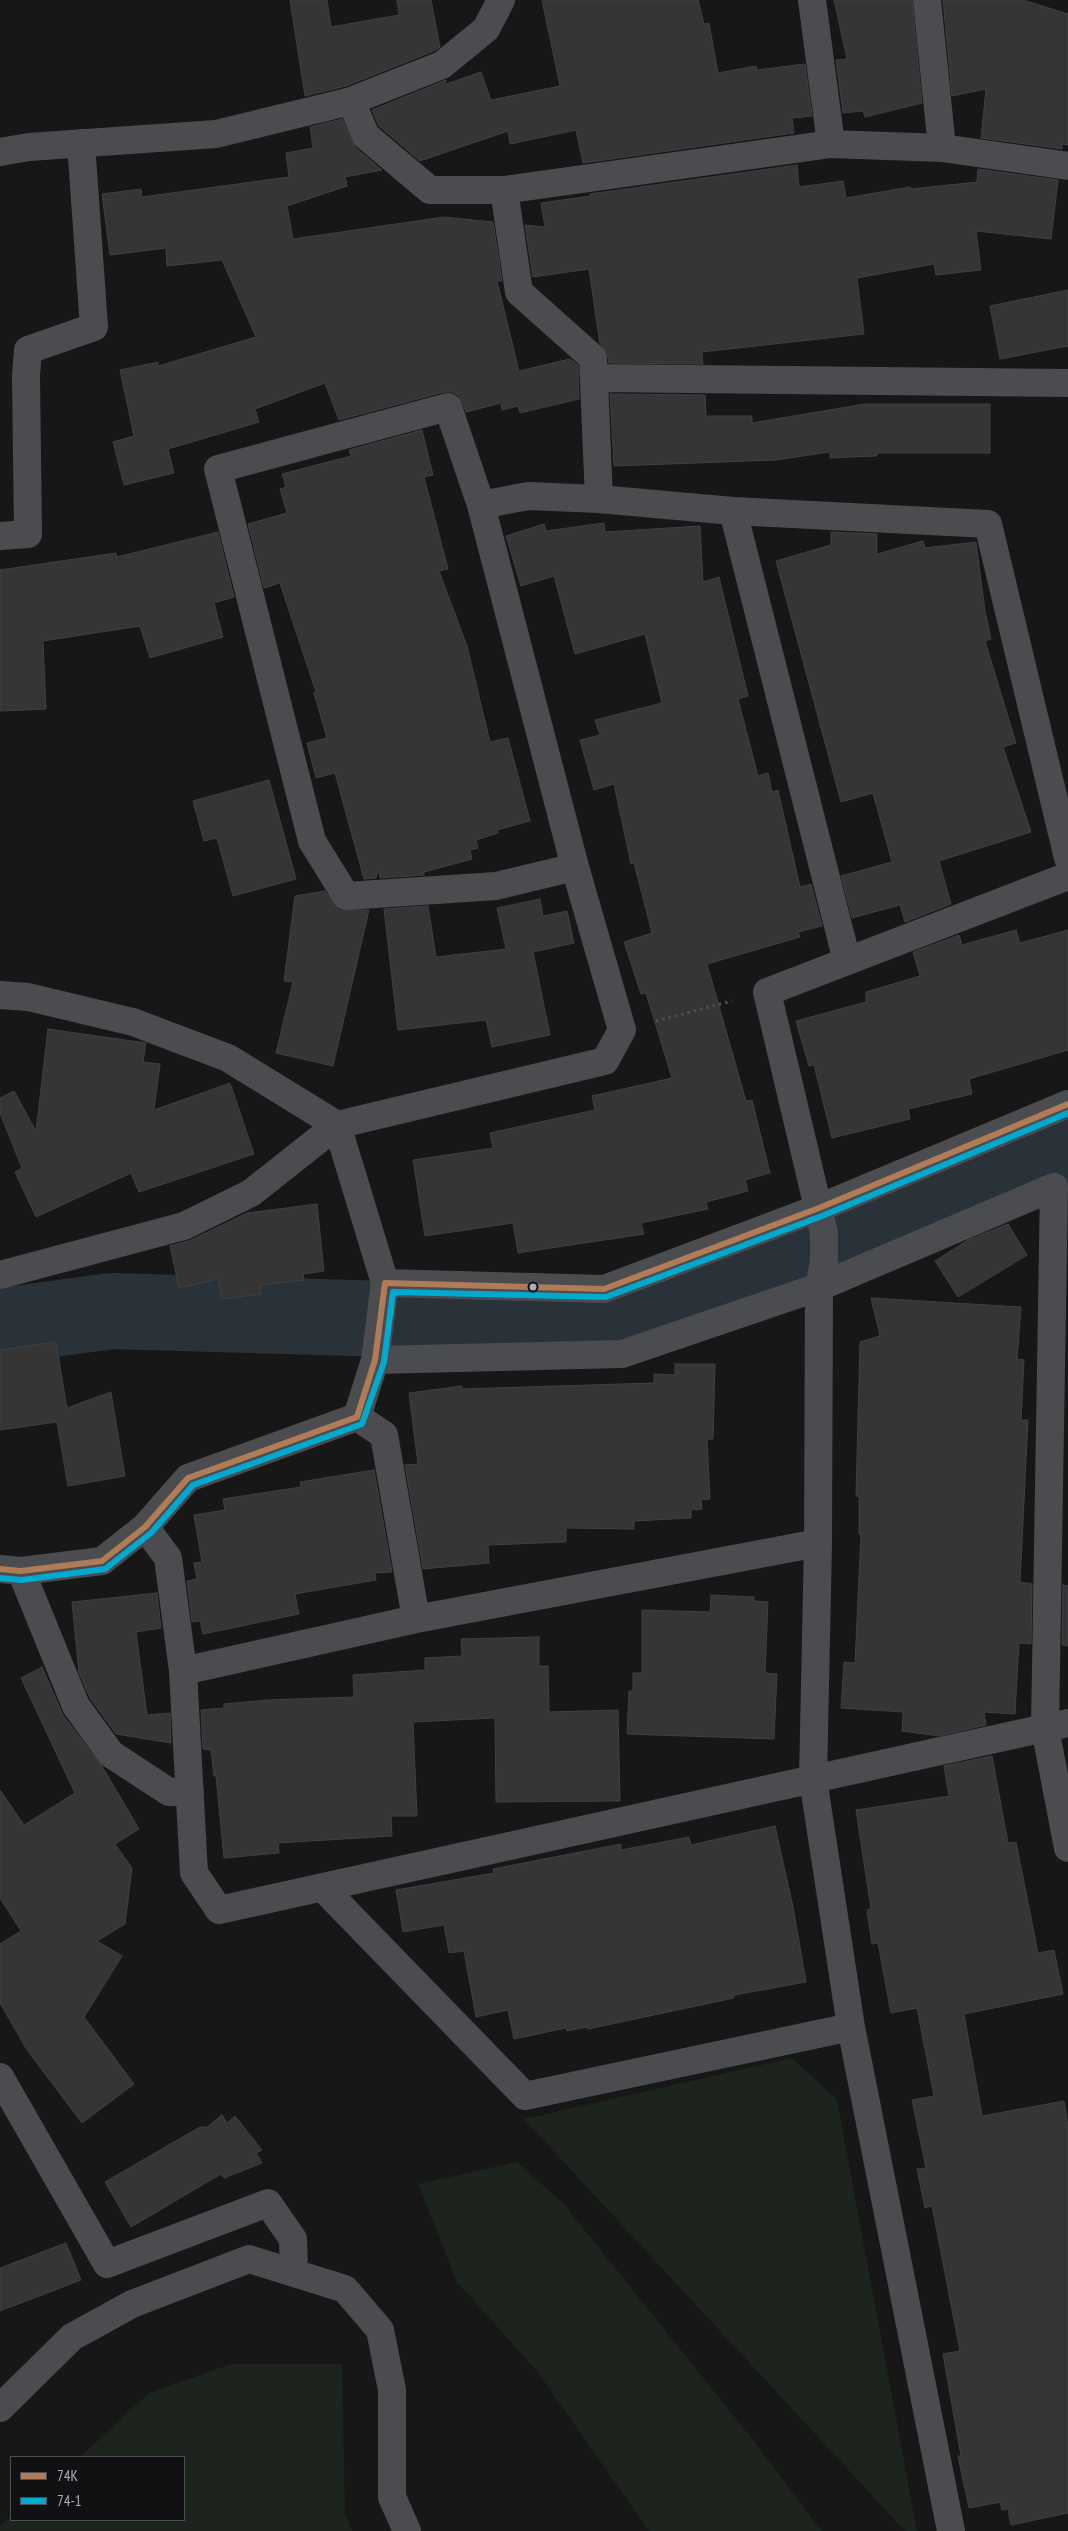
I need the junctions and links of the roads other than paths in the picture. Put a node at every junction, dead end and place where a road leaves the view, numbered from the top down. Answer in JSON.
{"nodes":[{"id":1,"x":501,"y":0,"type":"edge"},
{"id":2,"x":812,"y":0,"type":"edge"},
{"id":3,"x":927,"y":0,"type":"edge"},
{"id":4,"x":351,"y":101,"type":"junction"},
{"id":5,"x":81,"y":143,"type":"junction"},
{"id":6,"x":832,"y":144,"type":"junction"},
{"id":7,"x":942,"y":148,"type":"junction"},
{"id":8,"x":0,"y":152,"type":"edge"},
{"id":9,"x":1068,"y":166,"type":"edge"},
{"id":10,"x":504,"y":190,"type":"junction"},
{"id":11,"x":594,"y":378,"type":"junction"},
{"id":12,"x":1068,"y":383,"type":"edge"},
{"id":13,"x":599,"y":499,"type":"junction"},
{"id":14,"x":481,"y":505,"type":"junction"},
{"id":15,"x":732,"y":511,"type":"junction"},
{"id":16,"x":0,"y":536,"type":"edge"},
{"id":17,"x":1068,"y":858,"type":"edge"},
{"id":18,"x":575,"y":867,"type":"junction"},
{"id":19,"x":1068,"y":876,"type":"edge"},
{"id":20,"x":847,"y":961,"type":"junction"},
{"id":21,"x":0,"y":995,"type":"edge"},
{"id":22,"x":1068,"y":1104,"type":"edge"},
{"id":23,"x":337,"y":1126,"type":"junction"},
{"id":24,"x":822,"y":1220,"type":"junction"},
{"id":25,"x":821,"y":1274,"type":"junction"},
{"id":26,"x":0,"y":1275,"type":"edge"},
{"id":27,"x":385,"y":1283,"type":"junction"},
{"id":28,"x":378,"y":1335,"type":"junction"},
{"id":29,"x":357,"y":1417,"type":"junction"},
{"id":30,"x":145,"y":1527,"type":"junction"},
{"id":31,"x":818,"y":1543,"type":"junction"},
{"id":32,"x":10,"y":1570,"type":"edge"},
{"id":33,"x":416,"y":1619,"type":"junction"},
{"id":34,"x":183,"y":1671,"type":"junction"},
{"id":35,"x":1056,"y":1726,"type":"edge"},
{"id":36,"x":813,"y":1779,"type":"junction"},
{"id":37,"x":190,"y":1792,"type":"junction"},
{"id":38,"x":1068,"y":1848,"type":"edge"},
{"id":39,"x":322,"y":1887,"type":"junction"},
{"id":40,"x":851,"y":2027,"type":"junction"},
{"id":41,"x":0,"y":2077,"type":"edge"},
{"id":42,"x":294,"y":2273,"type":"junction"},
{"id":43,"x":0,"y":2408,"type":"edge"},
{"id":44,"x":406,"y":2531,"type":"edge"},
{"id":45,"x":951,"y":2531,"type":"edge"}],
"edges":[{"from":1,"to":4,"type":"street"},
{"from":2,"to":6,"type":"street"},
{"from":3,"to":7,"type":"street"},
{"from":4,"to":5,"type":"street"},
{"from":4,"to":10,"type":"street"},
{"from":5,"to":8,"type":"street"},
{"from":5,"to":16,"type":"street"},
{"from":6,"to":7,"type":"street"},
{"from":6,"to":10,"type":"street"},
{"from":7,"to":9,"type":"street"},
{"from":10,"to":11,"type":"street"},
{"from":11,"to":12,"type":"street"},
{"from":11,"to":13,"type":"street"},
{"from":13,"to":14,"type":"street"},
{"from":13,"to":15,"type":"street"},
{"from":14,"to":18,"type":"street"},
{"from":14,"to":18,"type":"street"},
{"from":15,"to":17,"type":"street"},
{"from":15,"to":20,"type":"street"},
{"from":18,"to":23,"type":"street"},
{"from":19,"to":20,"type":"street"},
{"from":20,"to":24,"type":"street"},
{"from":21,"to":23,"type":"street"},
{"from":22,"to":24,"type":"street"},
{"from":23,"to":26,"type":"street"},
{"from":23,"to":27,"type":"street"},
{"from":24,"to":25,"type":"street"},
{"from":24,"to":27,"type":"street"},
{"from":25,"to":28,"type":"street"},
{"from":25,"to":31,"type":"street"},
{"from":25,"to":35,"type":"street"},
{"from":27,"to":28,"type":"street"},
{"from":28,"to":29,"type":"street"},
{"from":29,"to":30,"type":"street"},
{"from":29,"to":33,"type":"street"},
{"from":30,"to":32,"type":"street"},
{"from":30,"to":34,"type":"street"},
{"from":31,"to":33,"type":"street"},
{"from":31,"to":36,"type":"street"},
{"from":32,"to":37,"type":"street"},
{"from":33,"to":34,"type":"street"},
{"from":34,"to":37,"type":"street"},
{"from":35,"to":36,"type":"street"},
{"from":35,"to":38,"type":"street"},
{"from":36,"to":39,"type":"street"},
{"from":36,"to":40,"type":"street"},
{"from":37,"to":39,"type":"street"},
{"from":39,"to":40,"type":"street"},
{"from":40,"to":45,"type":"street"},
{"from":41,"to":42,"type":"street"},
{"from":42,"to":43,"type":"street"},
{"from":42,"to":44,"type":"street"}]}
